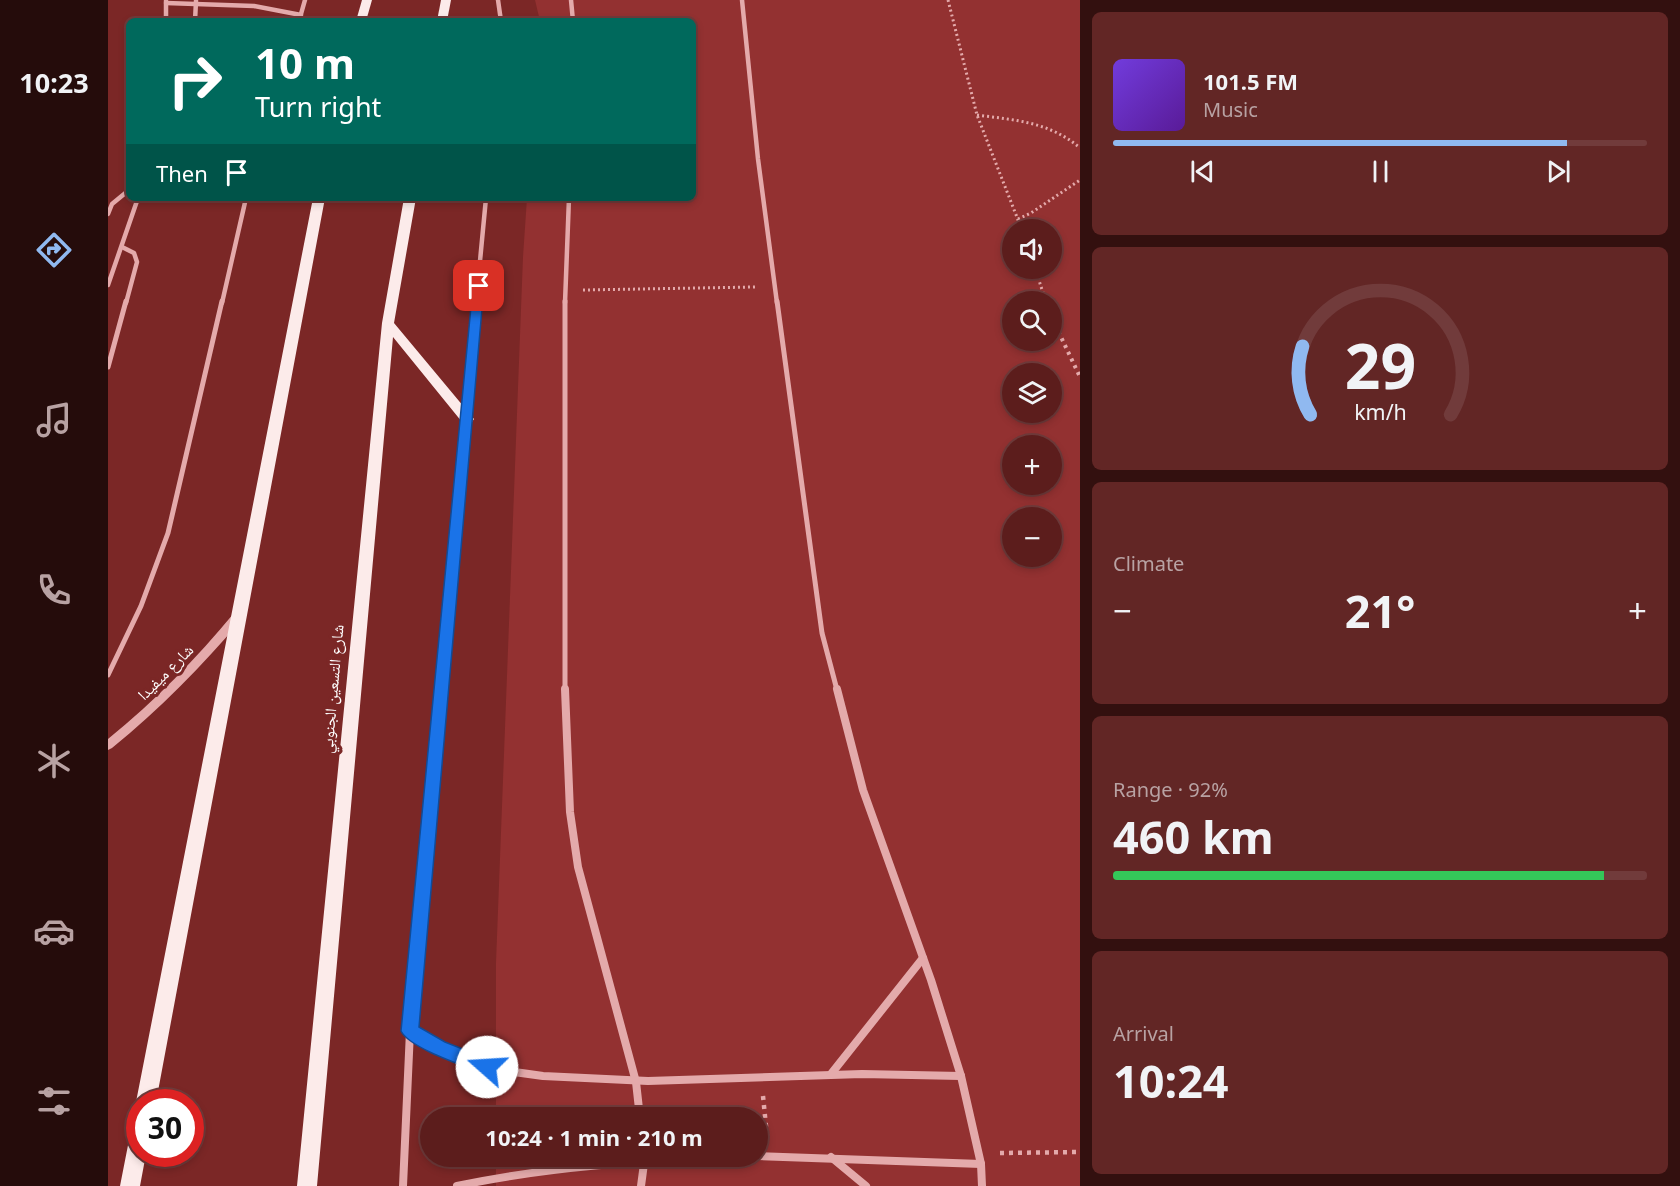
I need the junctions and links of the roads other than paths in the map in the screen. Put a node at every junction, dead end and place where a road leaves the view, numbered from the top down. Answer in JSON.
{"nodes":[{"id":1,"x":305,"y":0,"type":"edge"},
{"id":2,"x":366,"y":0,"type":"edge"},
{"id":3,"x":446,"y":0,"type":"edge"},
{"id":4,"x":498,"y":0,"type":"edge"},
{"id":5,"x":571,"y":0,"type":"edge"},
{"id":6,"x":742,"y":0,"type":"edge"},
{"id":7,"x":166,"y":2,"type":"edge"},
{"id":8,"x":196,"y":2,"type":"edge"},
{"id":9,"x":301,"y":15,"type":"junction"},
{"id":10,"x":166,"y":18,"type":"edge"},
{"id":11,"x":195,"y":18,"type":"edge"},
{"id":12,"x":300,"y":18,"type":"edge"},
{"id":13,"x":362,"y":18,"type":"edge"},
{"id":14,"x":443,"y":18,"type":"edge"},
{"id":15,"x":501,"y":18,"type":"edge"},
{"id":16,"x":573,"y":18,"type":"edge"},
{"id":17,"x":126,"y":192,"type":"edge"},
{"id":18,"x":137,"y":201,"type":"edge"},
{"id":19,"x":245,"y":201,"type":"edge"},
{"id":20,"x":318,"y":201,"type":"edge"},
{"id":21,"x":410,"y":201,"type":"edge"},
{"id":22,"x":486,"y":201,"type":"edge"},
{"id":23,"x":569,"y":201,"type":"edge"},
{"id":24,"x":108,"y":214,"type":"edge"},
{"id":25,"x":122,"y":248,"type":"junction"},
{"id":26,"x":108,"y":285,"type":"edge"},
{"id":27,"x":388,"y":323,"type":"junction"},
{"id":28,"x":108,"y":367,"type":"edge"},
{"id":29,"x":467,"y":418,"type":"junction"},
{"id":30,"x":238,"y":616,"type":"junction"},
{"id":31,"x":108,"y":675,"type":"edge"},
{"id":32,"x":108,"y":745,"type":"edge"},
{"id":33,"x":923,"y":958,"type":"junction"},
{"id":34,"x":410,"y":1031,"type":"junction"},
{"id":35,"x":831,"y":1074,"type":"junction"},
{"id":36,"x":961,"y":1076,"type":"junction"},
{"id":37,"x":636,"y":1082,"type":"junction"},
{"id":38,"x":148,"y":1089,"type":"edge"},
{"id":39,"x":639,"y":1107,"type":"edge"},
{"id":40,"x":768,"y":1155,"type":"edge"},
{"id":41,"x":830,"y":1156,"type":"junction"},
{"id":42,"x":981,"y":1164,"type":"junction"},
{"id":43,"x":134,"y":1167,"type":"edge"},
{"id":44,"x":577,"y":1167,"type":"edge"},
{"id":45,"x":644,"y":1167,"type":"edge"},
{"id":46,"x":130,"y":1186,"type":"edge"},
{"id":47,"x":307,"y":1186,"type":"edge"},
{"id":48,"x":403,"y":1186,"type":"edge"},
{"id":49,"x":457,"y":1186,"type":"edge"},
{"id":50,"x":641,"y":1186,"type":"edge"},
{"id":51,"x":866,"y":1186,"type":"edge"},
{"id":52,"x":982,"y":1186,"type":"edge"}],
"edges":[{"from":1,"to":9,"type":"street"},
{"from":2,"to":13,"type":"main road"},
{"from":3,"to":14,"type":"main road"},
{"from":4,"to":15,"type":"street"},
{"from":5,"to":16,"type":"street"},
{"from":6,"to":33,"type":"street"},
{"from":7,"to":8,"type":"street"},
{"from":7,"to":10,"type":"street"},
{"from":8,"to":9,"type":"street"},
{"from":8,"to":11,"type":"street"},
{"from":9,"to":12,"type":"street"},
{"from":17,"to":24,"type":"street"},
{"from":18,"to":25,"type":"street"},
{"from":19,"to":31,"type":"street"},
{"from":20,"to":30,"type":"main road"},
{"from":21,"to":27,"type":"main road","name":"شارع التسعين الجنوبي"},
{"from":22,"to":29,"type":"street"},
{"from":23,"to":37,"type":"street"},
{"from":25,"to":26,"type":"street"},
{"from":25,"to":28,"type":"street"},
{"from":27,"to":29,"type":"main road"},
{"from":27,"to":47,"type":"main road","name":"شارع التسعين الجنوبي"},
{"from":29,"to":34,"type":"street"},
{"from":30,"to":32,"type":"street","name":"شارع ميفيدا"},
{"from":30,"to":38,"type":"main road"},
{"from":33,"to":35,"type":"street"},
{"from":33,"to":36,"type":"street"},
{"from":34,"to":37,"type":"street"},
{"from":34,"to":48,"type":"street"},
{"from":35,"to":36,"type":"street"},
{"from":35,"to":37,"type":"street"},
{"from":36,"to":42,"type":"street"},
{"from":37,"to":39,"type":"street"},
{"from":40,"to":41,"type":"street"},
{"from":41,"to":42,"type":"street"},
{"from":41,"to":51,"type":"street"},
{"from":42,"to":52,"type":"street"},
{"from":43,"to":46,"type":"main road"},
{"from":44,"to":49,"type":"street"},
{"from":45,"to":50,"type":"street"}]}
